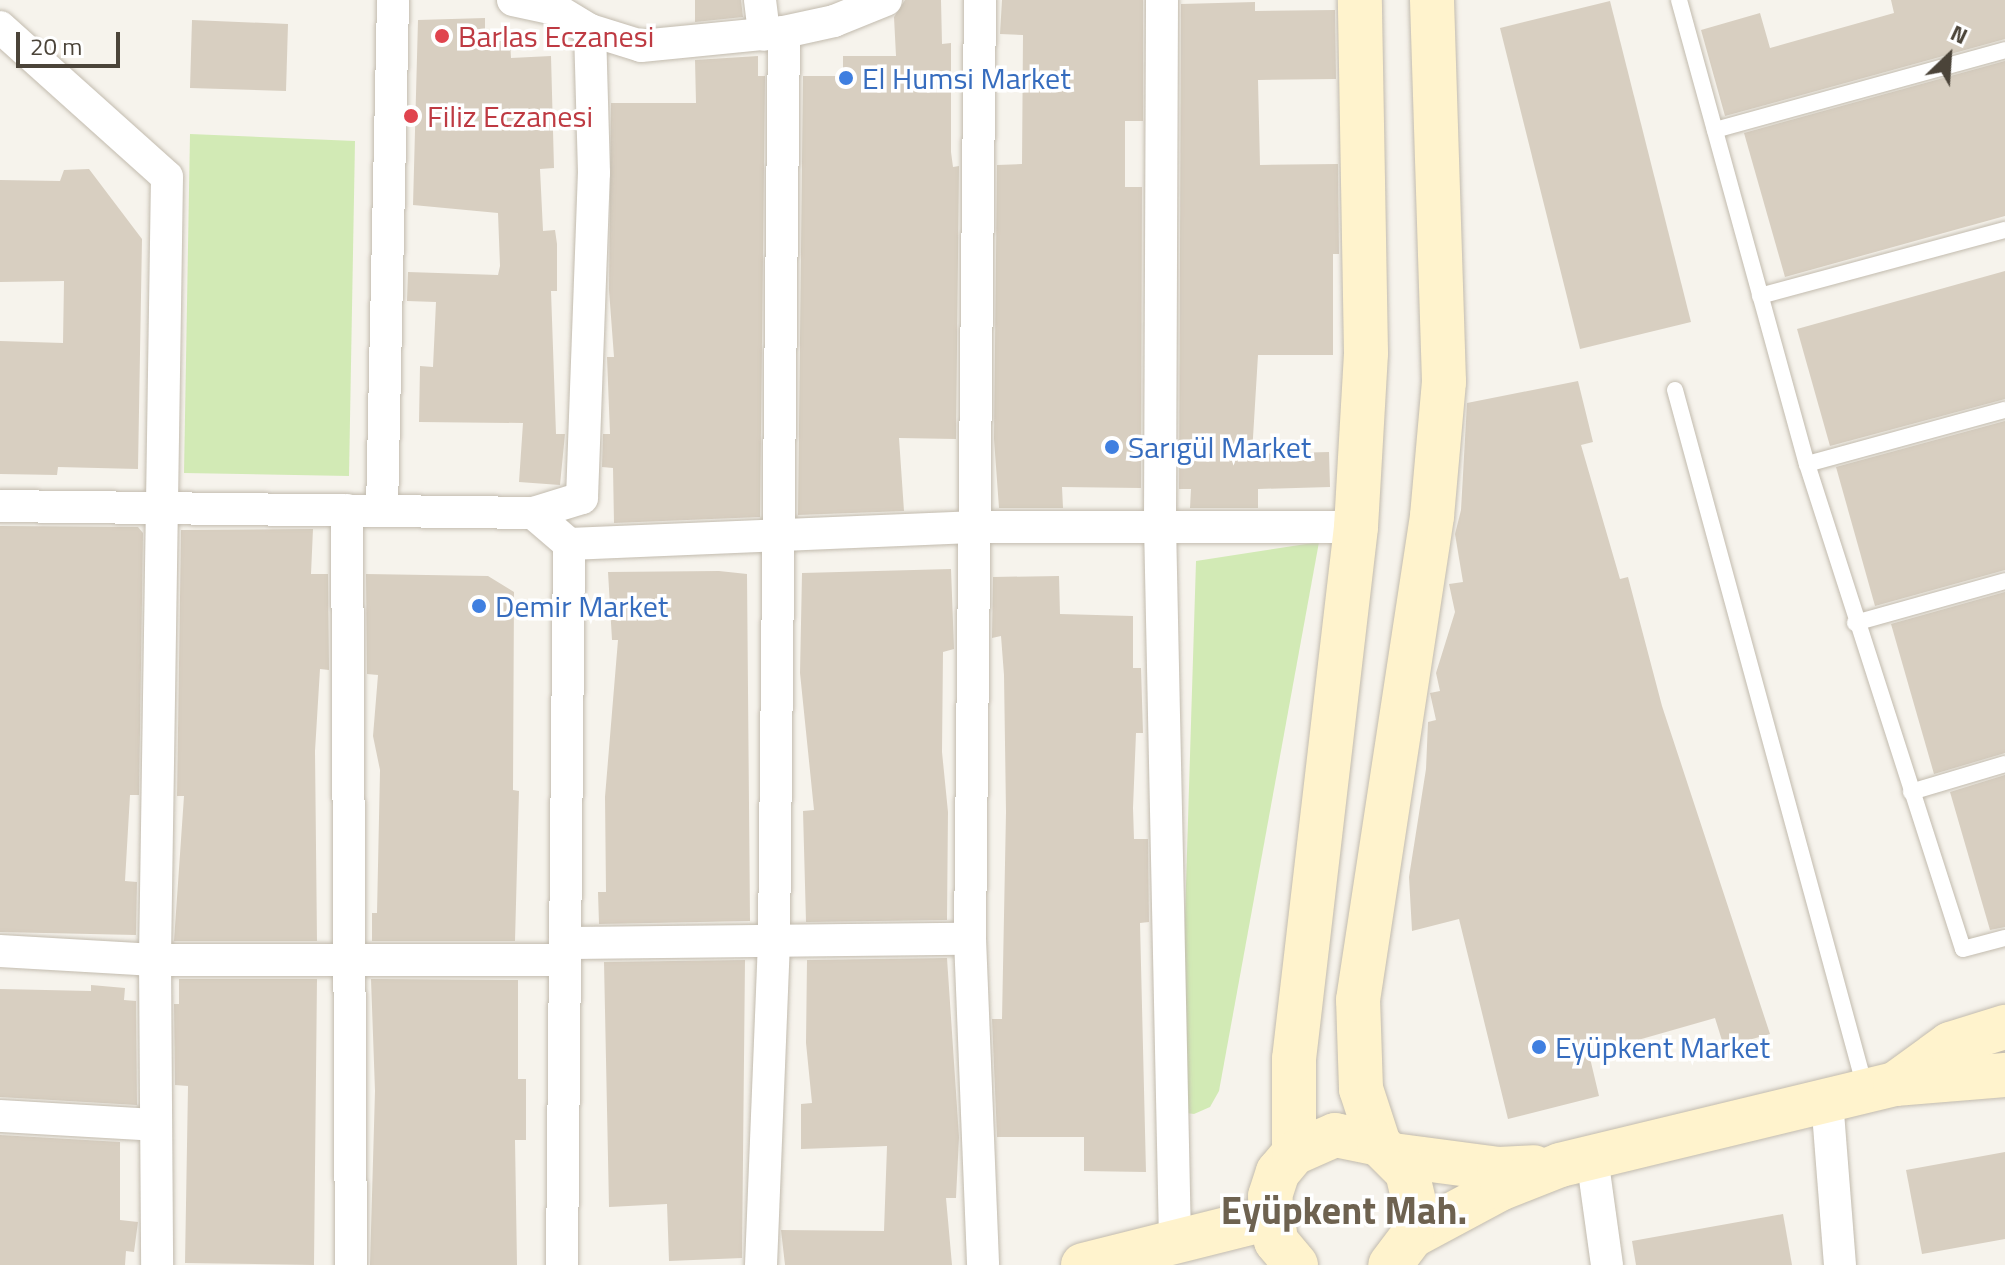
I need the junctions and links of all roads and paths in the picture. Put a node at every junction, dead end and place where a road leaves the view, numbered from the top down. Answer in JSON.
{"nodes":[{"id":1,"x":393,"y":0,"type":"edge"},
{"id":2,"x":513,"y":0,"type":"edge"},
{"id":3,"x":760,"y":0,"type":"edge"},
{"id":4,"x":886,"y":0,"type":"edge"},
{"id":5,"x":980,"y":0,"type":"edge"},
{"id":6,"x":1162,"y":0,"type":"edge"},
{"id":7,"x":1360,"y":0,"type":"edge"},
{"id":8,"x":1432,"y":0,"type":"edge"},
{"id":9,"x":1679,"y":0,"type":"edge"},
{"id":10,"x":554,"y":4,"type":"edge"},
{"id":11,"x":0,"y":27,"type":"edge"},
{"id":12,"x":590,"y":30,"type":"junction"},
{"id":13,"x":774,"y":34,"type":"junction"},
{"id":14,"x":2005,"y":50,"type":"edge"},
{"id":15,"x":1715,"y":130,"type":"junction"},
{"id":16,"x":2005,"y":230,"type":"edge"},
{"id":17,"x":1760,"y":296,"type":"junction"},
{"id":18,"x":1675,"y":390,"type":"dead end"},
{"id":19,"x":2005,"y":410,"type":"edge"},
{"id":20,"x":1807,"y":464,"type":"junction"},
{"id":21,"x":0,"y":506,"type":"edge"},
{"id":22,"x":161,"y":506,"type":"junction"},
{"id":23,"x":347,"y":510,"type":"junction"},
{"id":24,"x":382,"y":510,"type":"junction"},
{"id":25,"x":533,"y":513,"type":"junction"},
{"id":26,"x":1160,"y":524,"type":"junction"},
{"id":27,"x":978,"y":527,"type":"junction"},
{"id":28,"x":1356,"y":527,"type":"junction"},
{"id":29,"x":779,"y":535,"type":"junction"},
{"id":30,"x":569,"y":544,"type":"junction"},
{"id":31,"x":2005,"y":581,"type":"edge"},
{"id":32,"x":1855,"y":623,"type":"junction"},
{"id":33,"x":2005,"y":764,"type":"edge"},
{"id":34,"x":1911,"y":792,"type":"junction"},
{"id":35,"x":2005,"y":938,"type":"edge"},
{"id":36,"x":970,"y":939,"type":"junction"},
{"id":37,"x":774,"y":940,"type":"junction"},
{"id":38,"x":0,"y":951,"type":"edge"},
{"id":39,"x":565,"y":952,"type":"junction"},
{"id":40,"x":155,"y":960,"type":"junction"},
{"id":41,"x":349,"y":962,"type":"junction"},
{"id":42,"x":2005,"y":1027,"type":"edge"},
{"id":43,"x":2003,"y":1083,"type":"edge"},
{"id":44,"x":1862,"y":1092,"type":"junction"},
{"id":45,"x":0,"y":1116,"type":"edge"},
{"id":46,"x":156,"y":1125,"type":"junction"},
{"id":47,"x":1386,"y":1150,"type":"junction"},
{"id":48,"x":1294,"y":1153,"type":"junction"},
{"id":49,"x":1576,"y":1161,"type":"junction"},
{"id":50,"x":1270,"y":1218,"type":"junction"},
{"id":51,"x":1175,"y":1239,"type":"junction"},
{"id":52,"x":1400,"y":1256,"type":"edge"},
{"id":53,"x":1292,"y":1263,"type":"edge"},
{"id":54,"x":157,"y":1265,"type":"edge"},
{"id":55,"x":351,"y":1265,"type":"edge"},
{"id":56,"x":562,"y":1265,"type":"edge"},
{"id":57,"x":761,"y":1265,"type":"edge"},
{"id":58,"x":983,"y":1265,"type":"edge"},
{"id":59,"x":1083,"y":1265,"type":"edge"},
{"id":60,"x":1607,"y":1265,"type":"edge"},
{"id":61,"x":1840,"y":1265,"type":"edge"}],
"edges":[{"from":1,"to":24,"type":"street"},
{"from":2,"to":10,"type":"street"},
{"from":3,"to":13,"type":"street"},
{"from":4,"to":13,"type":"street"},
{"from":5,"to":27,"type":"street"},
{"from":6,"to":26,"type":"street"},
{"from":7,"to":28,"type":"main road"},
{"from":8,"to":47,"type":"main road"},
{"from":9,"to":15,"type":"lane"},
{"from":10,"to":12,"type":"street"},
{"from":11,"to":22,"type":"street"},
{"from":12,"to":13,"type":"street"},
{"from":12,"to":25,"type":"street"},
{"from":13,"to":29,"type":"street"},
{"from":14,"to":15,"type":"lane"},
{"from":15,"to":17,"type":"lane"},
{"from":16,"to":17,"type":"lane"},
{"from":17,"to":20,"type":"lane"},
{"from":18,"to":44,"type":"lane"},
{"from":19,"to":20,"type":"lane"},
{"from":20,"to":32,"type":"lane"},
{"from":21,"to":22,"type":"street"},
{"from":22,"to":23,"type":"street"},
{"from":22,"to":40,"type":"street"},
{"from":23,"to":24,"type":"street"},
{"from":23,"to":41,"type":"street"},
{"from":24,"to":25,"type":"street"},
{"from":25,"to":30,"type":"street"},
{"from":26,"to":27,"type":"street"},
{"from":26,"to":28,"type":"street"},
{"from":26,"to":51,"type":"street"},
{"from":27,"to":29,"type":"street"},
{"from":27,"to":36,"type":"street"},
{"from":28,"to":48,"type":"main road"},
{"from":29,"to":30,"type":"street"},
{"from":29,"to":37,"type":"street"},
{"from":30,"to":39,"type":"street"},
{"from":31,"to":32,"type":"lane"},
{"from":32,"to":34,"type":"lane"},
{"from":33,"to":34,"type":"lane"},
{"from":34,"to":35,"type":"lane"},
{"from":36,"to":37,"type":"street"},
{"from":36,"to":58,"type":"street"},
{"from":37,"to":39,"type":"street"},
{"from":37,"to":57,"type":"street"},
{"from":38,"to":40,"type":"street"},
{"from":39,"to":41,"type":"street"},
{"from":39,"to":56,"type":"street"},
{"from":40,"to":41,"type":"street"},
{"from":40,"to":46,"type":"street"},
{"from":41,"to":55,"type":"street"},
{"from":42,"to":44,"type":"main road"},
{"from":43,"to":44,"type":"main road"},
{"from":44,"to":49,"type":"main road"},
{"from":44,"to":61,"type":"street"},
{"from":45,"to":46,"type":"street"},
{"from":46,"to":54,"type":"street"},
{"from":47,"to":48,"type":"main road"},
{"from":47,"to":49,"type":"main road"},
{"from":47,"to":52,"type":"main road"},
{"from":48,"to":50,"type":"main road"},
{"from":49,"to":52,"type":"main road"},
{"from":49,"to":60,"type":"street"},
{"from":50,"to":51,"type":"main road"},
{"from":50,"to":53,"type":"main road"},
{"from":51,"to":59,"type":"main road"}]}
